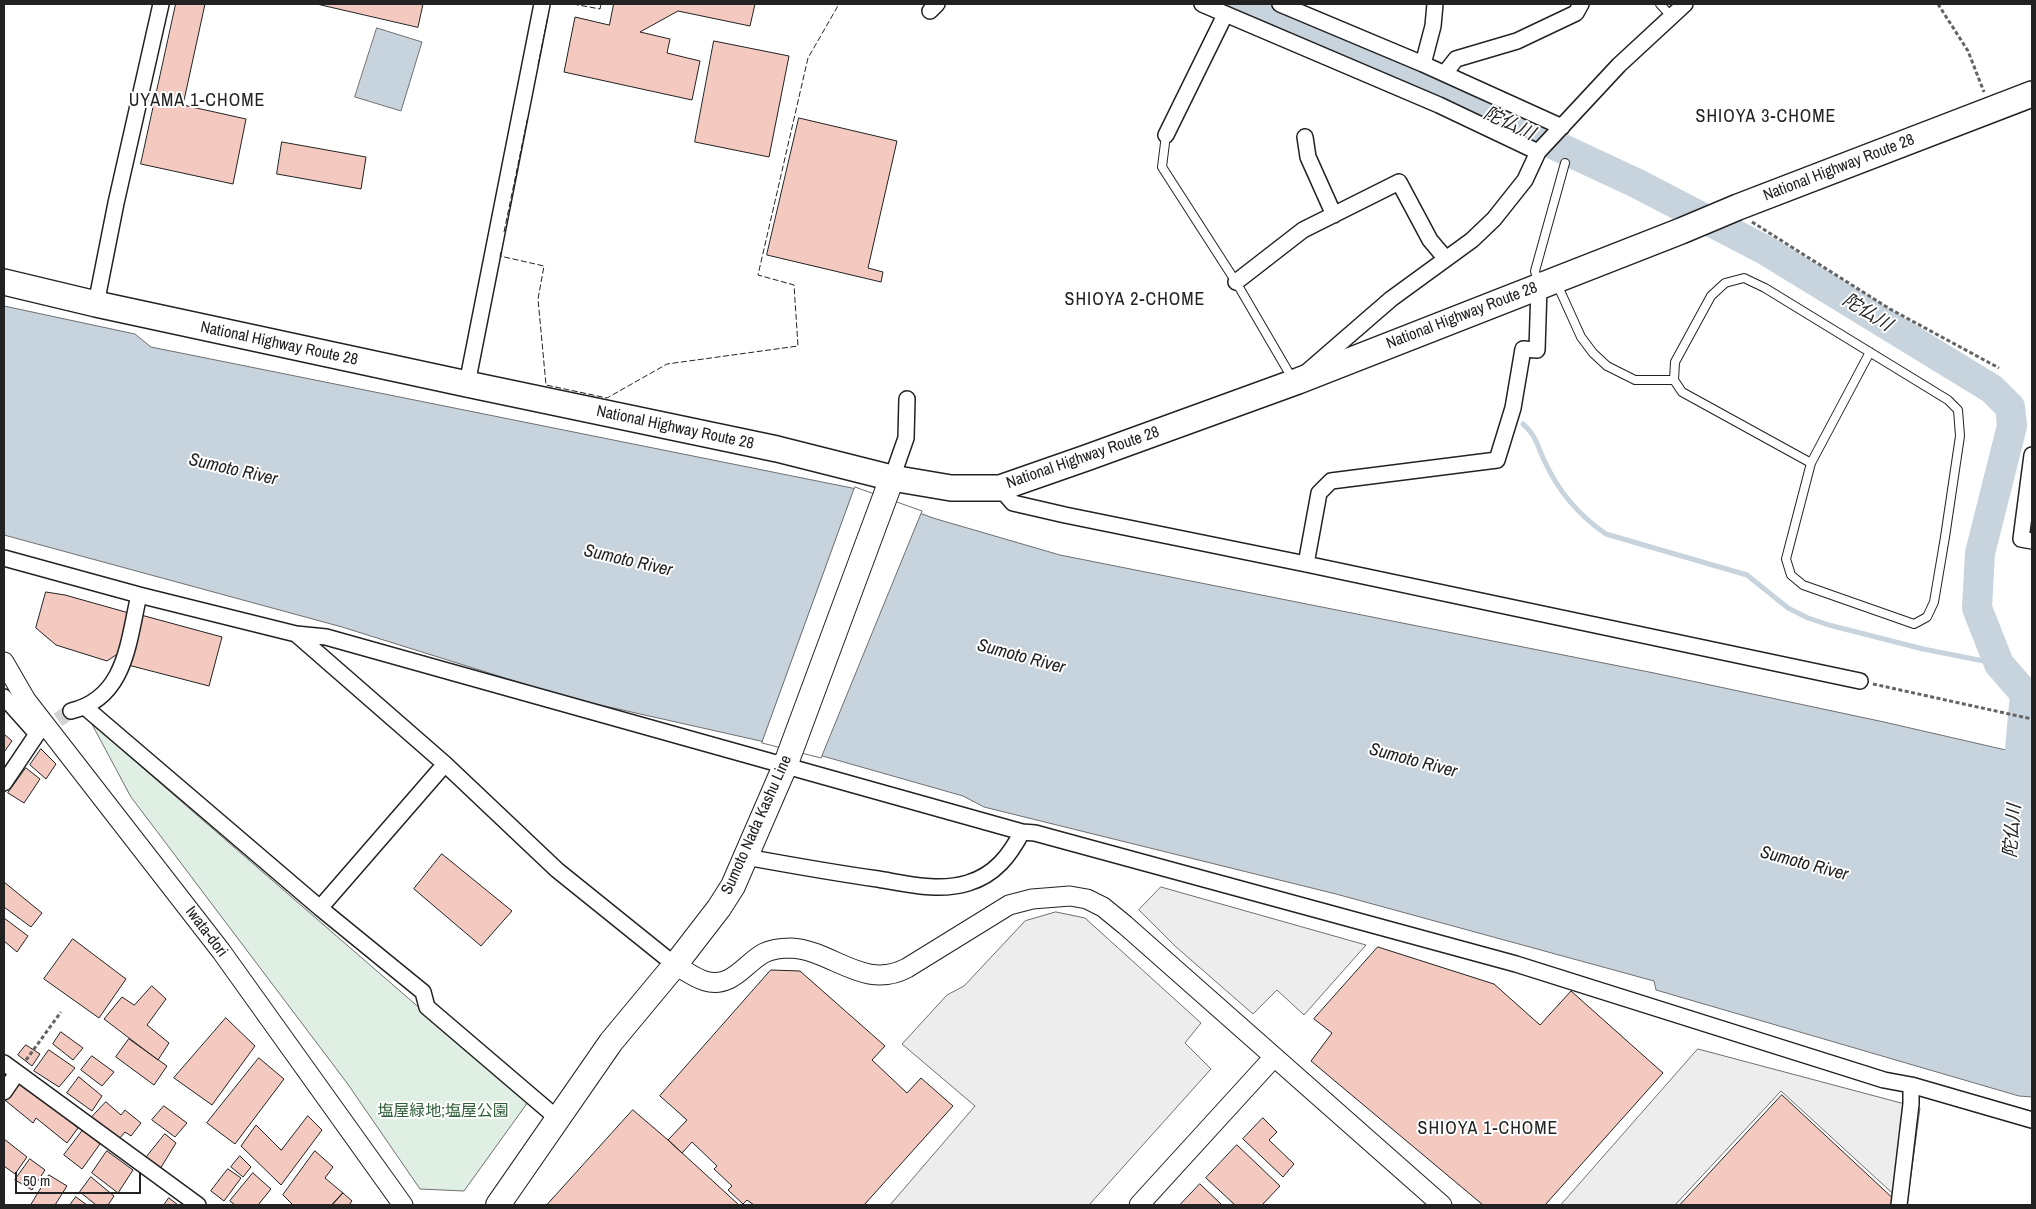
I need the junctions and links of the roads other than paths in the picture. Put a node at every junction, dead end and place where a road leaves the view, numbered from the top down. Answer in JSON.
{"nodes":[{"id":1,"x":161,"y":4,"type":"edge"},
{"id":2,"x":542,"y":4,"type":"edge"},
{"id":3,"x":1202,"y":4,"type":"edge"},
{"id":4,"x":1280,"y":4,"type":"edge"},
{"id":5,"x":1435,"y":4,"type":"edge"},
{"id":6,"x":1581,"y":4,"type":"edge"},
{"id":7,"x":1660,"y":4,"type":"edge"},
{"id":8,"x":1685,"y":4,"type":"edge"},
{"id":9,"x":1226,"y":14,"type":"junction"},
{"id":10,"x":1671,"y":16,"type":"junction"},
{"id":11,"x":1423,"y":64,"type":"junction"},
{"id":12,"x":1445,"y":73,"type":"junction"},
{"id":13,"x":2032,"y":94,"type":"edge"},
{"id":14,"x":1562,"y":127,"type":"junction"},
{"id":15,"x":1166,"y":135,"type":"joint"},
{"id":16,"x":1305,"y":137,"type":"dead end"},
{"id":17,"x":1538,"y":152,"type":"junction"},
{"id":18,"x":1564,"y":163,"type":"dead end"},
{"id":19,"x":1334,"y":215,"type":"junction"},
{"id":20,"x":1446,"y":259,"type":"junction"},
{"id":21,"x":4,"y":282,"type":"edge"},
{"id":22,"x":1236,"y":282,"type":"junction"},
{"id":23,"x":1547,"y":283,"type":"junction"},
{"id":24,"x":96,"y":304,"type":"junction"},
{"id":25,"x":1870,"y":352,"type":"junction"},
{"id":26,"x":1674,"y":380,"type":"junction"},
{"id":27,"x":1296,"y":381,"type":"junction"},
{"id":28,"x":467,"y":384,"type":"junction"},
{"id":29,"x":907,"y":399,"type":"dead end"},
{"id":30,"x":2032,"y":455,"type":"edge"},
{"id":31,"x":1811,"y":464,"type":"junction"},
{"id":32,"x":889,"y":485,"type":"junction"},
{"id":33,"x":1000,"y":488,"type":"junction"},
{"id":34,"x":2032,"y":541,"type":"edge"},
{"id":35,"x":4,"y":558,"type":"edge"},
{"id":36,"x":1306,"y":564,"type":"junction"},
{"id":37,"x":139,"y":595,"type":"junction"},
{"id":38,"x":296,"y":634,"type":"junction"},
{"id":39,"x":4,"y":662,"type":"edge"},
{"id":40,"x":1860,"y":681,"type":"dead end"},
{"id":41,"x":4,"y":697,"type":"edge"},
{"id":42,"x":445,"y":764,"type":"junction"},
{"id":43,"x":785,"y":766,"type":"junction"},
{"id":44,"x":4,"y":783,"type":"edge"},
{"id":45,"x":1022,"y":832,"type":"junction"},
{"id":46,"x":746,"y":857,"type":"junction"},
{"id":47,"x":320,"y":908,"type":"junction"},
{"id":48,"x":675,"y":965,"type":"junction"},
{"id":49,"x":1274,"y":1057,"type":"junction"},
{"id":50,"x":4,"y":1063,"type":"edge"},
{"id":51,"x":17,"y":1073,"type":"junction"},
{"id":52,"x":1912,"y":1084,"type":"junction"},
{"id":53,"x":4,"y":1092,"type":"edge"},
{"id":54,"x":557,"y":1118,"type":"junction"},
{"id":55,"x":2032,"y":1120,"type":"edge"},
{"id":56,"x":198,"y":1205,"type":"edge"},
{"id":57,"x":403,"y":1205,"type":"edge"},
{"id":58,"x":498,"y":1205,"type":"edge"},
{"id":59,"x":1139,"y":1205,"type":"edge"},
{"id":60,"x":1442,"y":1205,"type":"edge"},
{"id":61,"x":1899,"y":1205,"type":"edge"}],
"edges":[{"from":1,"to":24,"type":"street"},
{"from":2,"to":28,"type":"street"},
{"from":3,"to":9,"type":"street"},
{"from":4,"to":11,"type":"street"},
{"from":5,"to":11,"type":"street"},
{"from":6,"to":12,"type":"street"},
{"from":7,"to":10,"type":"lane"},
{"from":8,"to":10,"type":"street"},
{"from":9,"to":15,"type":"street"},
{"from":9,"to":17,"type":"street"},
{"from":10,"to":14,"type":"street"},
{"from":11,"to":12,"type":"street"},
{"from":12,"to":14,"type":"street"},
{"from":13,"to":23,"type":"highway","name":"National Highway Route 28"},
{"from":14,"to":17,"type":"street"},
{"from":15,"to":22,"type":"lane"},
{"from":16,"to":19,"type":"street"},
{"from":17,"to":20,"type":"street"},
{"from":18,"to":23,"type":"lane"},
{"from":19,"to":20,"type":"street"},
{"from":19,"to":22,"type":"street"},
{"from":20,"to":27,"type":"street"},
{"from":21,"to":24,"type":"highway","name":"National Highway Route 28"},
{"from":22,"to":27,"type":"lane"},
{"from":23,"to":26,"type":"lane"},
{"from":23,"to":27,"type":"highway","name":"National Highway Route 28"},
{"from":23,"to":36,"type":"street"},
{"from":24,"to":28,"type":"highway","name":"National Highway Route 28"},
{"from":25,"to":26,"type":"lane"},
{"from":25,"to":31,"type":"lane"},
{"from":25,"to":31,"type":"lane"},
{"from":26,"to":31,"type":"lane"},
{"from":27,"to":33,"type":"highway","name":"National Highway Route 28"},
{"from":28,"to":32,"type":"highway","name":"National Highway Route 28"},
{"from":29,"to":32,"type":"street"},
{"from":30,"to":34,"type":"street"},
{"from":32,"to":33,"type":"highway","name":"National Highway Route 28"},
{"from":32,"to":43,"type":"main road","name":"Sumoto Nada Kashu Line"},
{"from":33,"to":36,"type":"street"},
{"from":35,"to":37,"type":"street"},
{"from":36,"to":40,"type":"street"},
{"from":37,"to":38,"type":"street"},
{"from":37,"to":47,"type":"street"},
{"from":38,"to":42,"type":"street"},
{"from":38,"to":43,"type":"street"},
{"from":39,"to":57,"type":"street","name":"Iwata-dori"},
{"from":41,"to":44,"type":"street"},
{"from":42,"to":47,"type":"street"},
{"from":42,"to":48,"type":"street"},
{"from":43,"to":45,"type":"street"},
{"from":43,"to":46,"type":"main road","name":"Sumoto Nada Kashu Line"},
{"from":45,"to":46,"type":"street"},
{"from":45,"to":52,"type":"street"},
{"from":46,"to":48,"type":"main road","name":"Sumoto Nada Kashu Line"},
{"from":47,"to":54,"type":"street"},
{"from":48,"to":49,"type":"street"},
{"from":48,"to":54,"type":"main road","name":"Sumoto Nada Kashu Line"},
{"from":49,"to":59,"type":"street"},
{"from":49,"to":60,"type":"street"},
{"from":50,"to":51,"type":"street"},
{"from":51,"to":53,"type":"street"},
{"from":51,"to":56,"type":"street"},
{"from":52,"to":55,"type":"street"},
{"from":52,"to":61,"type":"street"},
{"from":54,"to":58,"type":"main road","name":"Sumoto Nada Kashu Line"}]}
